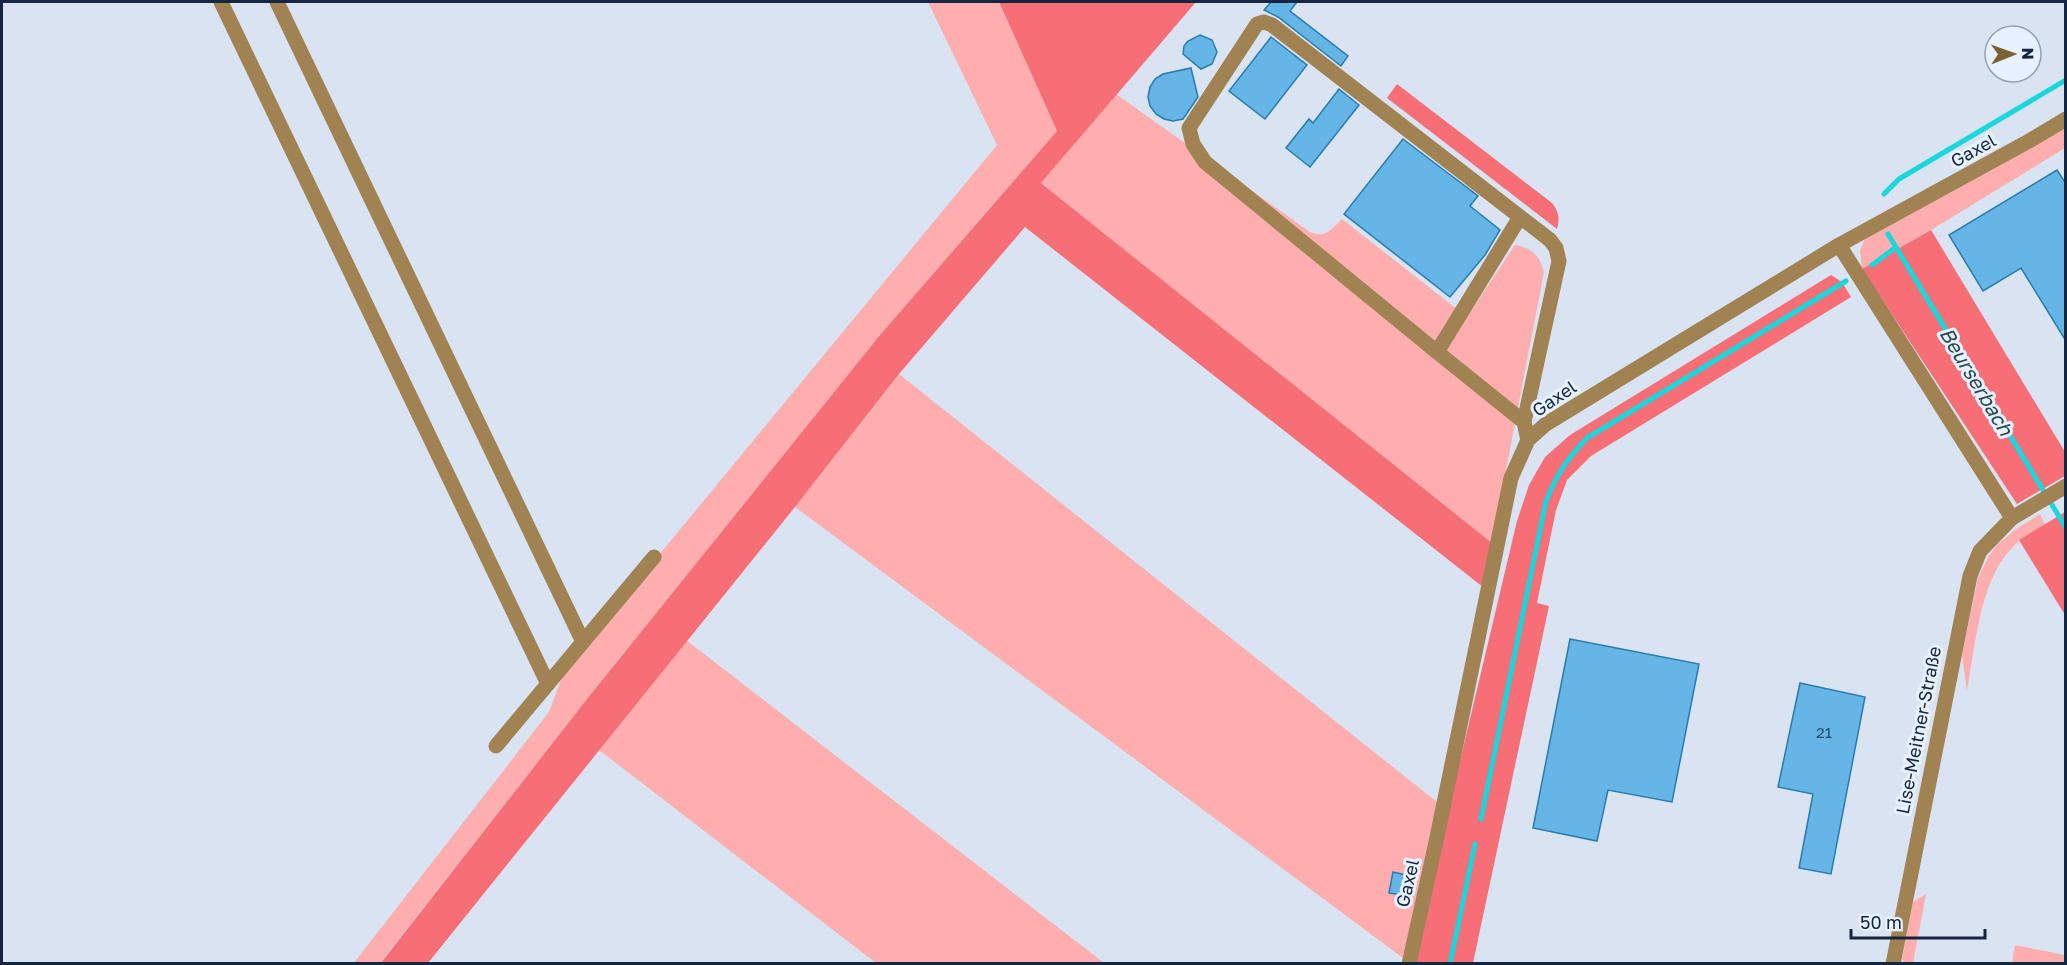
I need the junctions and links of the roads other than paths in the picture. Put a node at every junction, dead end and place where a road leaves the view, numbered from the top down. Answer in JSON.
{"nodes":[{"id":1,"x":221,"y":2,"type":"edge"},
{"id":2,"x":277,"y":2,"type":"edge"},
{"id":3,"x":2066,"y":119,"type":"edge"},
{"id":4,"x":1520,"y":217,"type":"junction"},
{"id":5,"x":1839,"y":246,"type":"junction"},
{"id":6,"x":1437,"y":352,"type":"junction"},
{"id":7,"x":1524,"y":422,"type":"junction"},
{"id":8,"x":1528,"y":441,"type":"junction"},
{"id":9,"x":2061,"y":488,"type":"edge"},
{"id":10,"x":2012,"y":518,"type":"junction"},
{"id":11,"x":654,"y":557,"type":"dead end"},
{"id":12,"x":583,"y":642,"type":"junction"},
{"id":13,"x":548,"y":684,"type":"junction"},
{"id":14,"x":496,"y":746,"type":"dead end"},
{"id":15,"x":1409,"y":963,"type":"edge"},
{"id":16,"x":1893,"y":963,"type":"edge"}],
"edges":[{"from":1,"to":13,"type":"street"},
{"from":2,"to":12,"type":"street"},
{"from":3,"to":5,"type":"street","name":"Gaxel"},
{"from":4,"to":6,"type":"street"},
{"from":4,"to":6,"type":"street"},
{"from":4,"to":7,"type":"street"},
{"from":5,"to":8,"type":"street","name":"Gaxel"},
{"from":5,"to":10,"type":"street"},
{"from":6,"to":7,"type":"street"},
{"from":7,"to":8,"type":"street"},
{"from":8,"to":15,"type":"street","name":"Gaxel"},
{"from":9,"to":10,"type":"street","name":"Lise-Meitner-Straße"},
{"from":10,"to":16,"type":"street","name":"Lise-Meitner-Straße"},
{"from":11,"to":12,"type":"street"},
{"from":12,"to":13,"type":"street"},
{"from":13,"to":14,"type":"street"}]}
